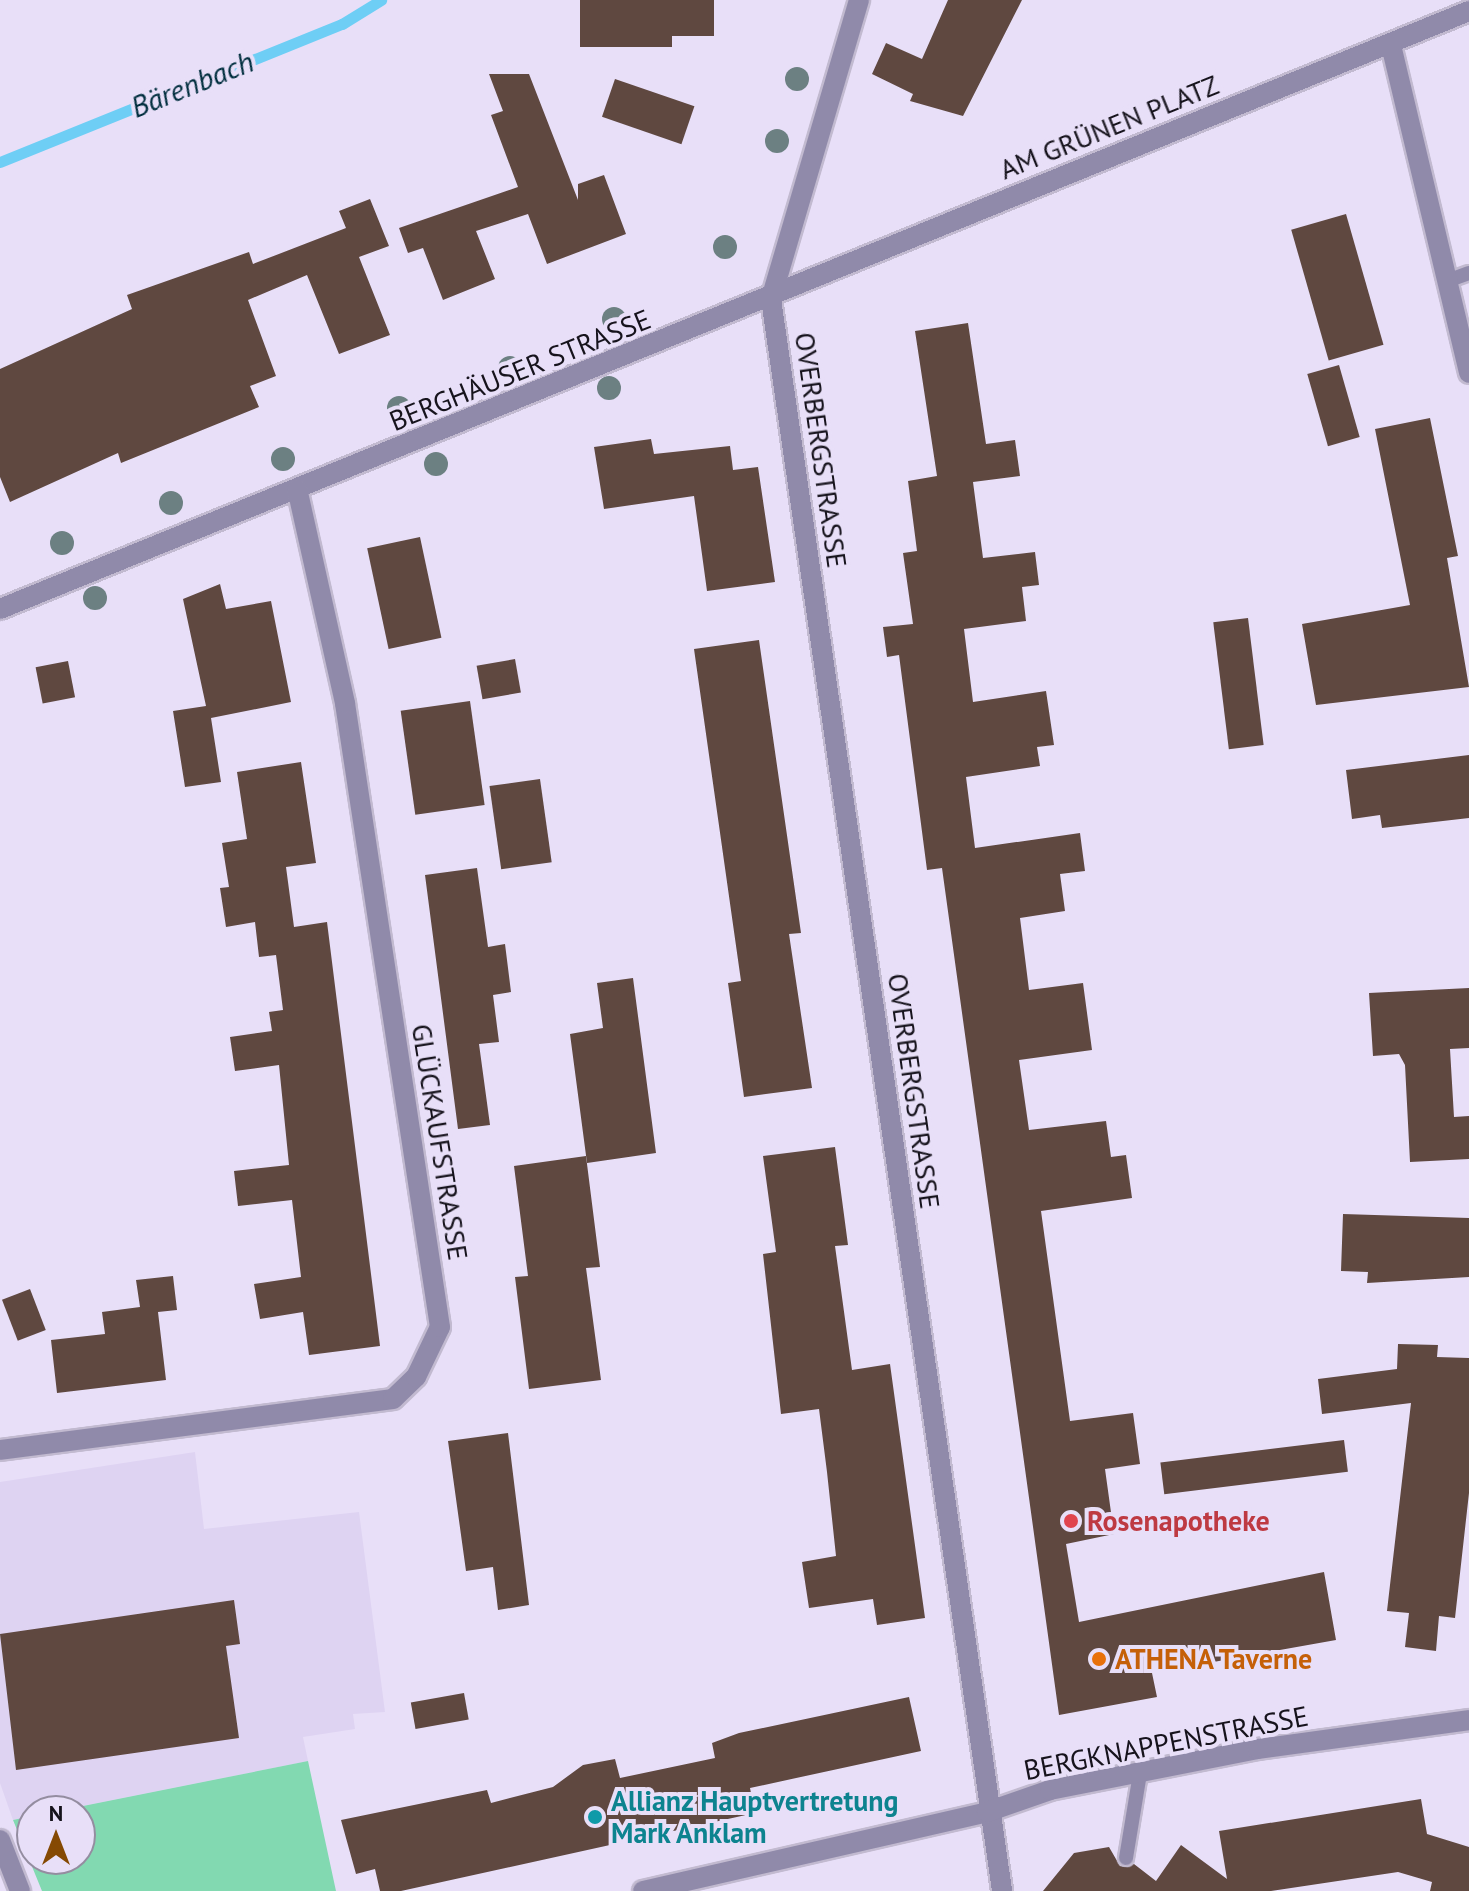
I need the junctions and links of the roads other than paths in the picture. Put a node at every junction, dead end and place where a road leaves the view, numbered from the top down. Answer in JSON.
{"nodes":[{"id":1,"x":859,"y":0,"type":"edge"},
{"id":2,"x":1469,"y":11,"type":"edge"},
{"id":3,"x":1391,"y":45,"type":"junction"},
{"id":4,"x":1469,"y":273,"type":"edge"},
{"id":5,"x":1447,"y":281,"type":"junction"},
{"id":6,"x":771,"y":299,"type":"junction"},
{"id":7,"x":1469,"y":373,"type":"edge"},
{"id":8,"x":297,"y":489,"type":"junction"},
{"id":9,"x":0,"y":609,"type":"edge"},
{"id":10,"x":0,"y":1450,"type":"edge"},
{"id":11,"x":1469,"y":1720,"type":"edge"},
{"id":12,"x":1140,"y":1773,"type":"junction"},
{"id":13,"x":987,"y":1812,"type":"junction"},
{"id":14,"x":0,"y":1840,"type":"edge"},
{"id":15,"x":1126,"y":1858,"type":"dead end"},
{"id":16,"x":20,"y":1891,"type":"edge"},
{"id":17,"x":643,"y":1891,"type":"edge"},
{"id":18,"x":1002,"y":1891,"type":"edge"}],
"edges":[{"from":1,"to":6,"type":"street"},
{"from":2,"to":3,"type":"street","name":"AM GRÜNEN PLATZ"},
{"from":3,"to":5,"type":"street"},
{"from":3,"to":6,"type":"street","name":"AM GRÜNEN PLATZ"},
{"from":4,"to":5,"type":"lane"},
{"from":5,"to":7,"type":"street"},
{"from":6,"to":8,"type":"street","name":"BERGHÄUSER STRASSE"},
{"from":6,"to":13,"type":"street","name":"OVERBERGSTRASSE"},
{"from":8,"to":9,"type":"street","name":"BERGHÄUSER STRASSE"},
{"from":8,"to":10,"type":"street","name":"GLÜCKAUFSTRASSE"},
{"from":11,"to":12,"type":"street","name":"BERGKNAPPENSTRASSE"},
{"from":12,"to":13,"type":"street","name":"BERGKNAPPENSTRASSE"},
{"from":12,"to":15,"type":"lane"},
{"from":13,"to":17,"type":"street","name":"BERGKNAPPENSTRASSE"},
{"from":13,"to":18,"type":"street","name":"OVERBERGSTRASSE"},
{"from":14,"to":16,"type":"street"}]}
